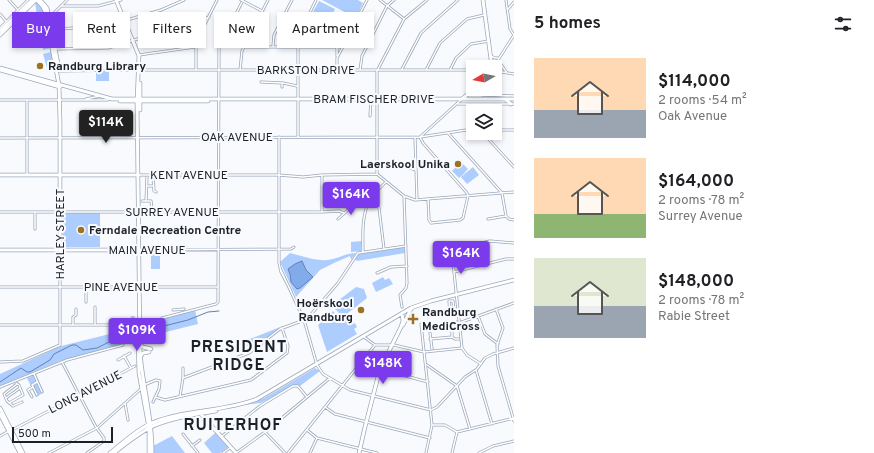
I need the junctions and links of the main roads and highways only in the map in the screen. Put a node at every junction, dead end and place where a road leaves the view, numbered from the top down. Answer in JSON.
{"nodes":[{"id":1,"x":32,"y":0,"type":"edge"},
{"id":2,"x":36,"y":0,"type":"edge"},
{"id":3,"x":40,"y":0,"type":"edge"},
{"id":4,"x":483,"y":0,"type":"edge"},
{"id":5,"x":116,"y":1,"type":"edge"},
{"id":6,"x":20,"y":12,"type":"edge"},
{"id":7,"x":21,"y":12,"type":"edge"},
{"id":8,"x":46,"y":12,"type":"edge"},
{"id":9,"x":47,"y":12,"type":"edge"},
{"id":10,"x":12,"y":20,"type":"edge"},
{"id":11,"x":2,"y":32,"type":"edge"},
{"id":12,"x":8,"y":32,"type":"dead end"},
{"id":13,"x":0,"y":35,"type":"edge"},
{"id":14,"x":54,"y":48,"type":"edge"},
{"id":15,"x":491,"y":60,"type":"edge"},
{"id":16,"x":0,"y":69,"type":"edge"},
{"id":17,"x":58,"y":71,"type":"junction"},
{"id":18,"x":58,"y":79,"type":"junction"},
{"id":19,"x":50,"y":82,"type":"junction"},
{"id":20,"x":60,"y":86,"type":"junction"},
{"id":21,"x":466,"y":96,"type":"edge"},
{"id":22,"x":472,"y":96,"type":"edge"},
{"id":23,"x":99,"y":97,"type":"junction"},
{"id":24,"x":462,"y":99,"type":"junction"},
{"id":25,"x":475,"y":99,"type":"junction"},
{"id":26,"x":505,"y":99,"type":"junction"},
{"id":27,"x":514,"y":99,"type":"edge"},
{"id":28,"x":58,"y":100,"type":"junction"},
{"id":29,"x":138,"y":100,"type":"junction"},
{"id":30,"x":512,"y":104,"type":"edge"},
{"id":31,"x":60,"y":123,"type":"junction"},
{"id":32,"x":0,"y":175,"type":"edge"},
{"id":33,"x":60,"y":175,"type":"junction"},
{"id":34,"x":139,"y":175,"type":"junction"},
{"id":35,"x":0,"y":250,"type":"edge"},
{"id":36,"x":60,"y":250,"type":"junction"},
{"id":37,"x":139,"y":250,"type":"junction"},
{"id":38,"x":514,"y":281,"type":"edge"},
{"id":39,"x":139,"y":286,"type":"junction"},
{"id":40,"x":456,"y":295,"type":"junction"},
{"id":41,"x":411,"y":309,"type":"junction"},
{"id":42,"x":402,"y":313,"type":"junction"},
{"id":43,"x":401,"y":327,"type":"junction"},
{"id":44,"x":140,"y":339,"type":"junction"},
{"id":45,"x":141,"y":356,"type":"junction"},
{"id":46,"x":316,"y":364,"type":"junction"},
{"id":47,"x":143,"y":387,"type":"junction"},
{"id":48,"x":0,"y":408,"type":"edge"},
{"id":49,"x":200,"y":412,"type":"junction"},
{"id":50,"x":0,"y":414,"type":"edge"},
{"id":51,"x":148,"y":415,"type":"junction"},
{"id":52,"x":159,"y":422,"type":"junction"},
{"id":53,"x":150,"y":426,"type":"junction"},
{"id":54,"x":10,"y":431,"type":"junction"},
{"id":55,"x":141,"y":431,"type":"junction"},
{"id":56,"x":152,"y":433,"type":"junction"},
{"id":57,"x":150,"y":442,"type":"junction"},
{"id":58,"x":22,"y":453,"type":"edge"},
{"id":59,"x":110,"y":453,"type":"edge"},
{"id":60,"x":114,"y":453,"type":"edge"},
{"id":61,"x":151,"y":453,"type":"edge"},
{"id":62,"x":236,"y":453,"type":"edge"},
{"id":63,"x":360,"y":453,"type":"edge"}],
"edges":[{"from":1,"to":6,"type":"main road"},
{"from":2,"to":7,"type":"main road"},
{"from":2,"to":8,"type":"main road"},
{"from":3,"to":9,"type":"main road"},
{"from":4,"to":15,"type":"main road"},
{"from":5,"to":29,"type":"main road"},
{"from":10,"to":11,"type":"main road"},
{"from":11,"to":12,"type":"main road"},
{"from":11,"to":13,"type":"main road"},
{"from":14,"to":17,"type":"main road"},
{"from":16,"to":19,"type":"main road","name":"BRAM FISCHER DRIVE"},
{"from":16,"to":20,"type":"main road","name":"BRAM FISCHER DRIVE"},
{"from":17,"to":18,"type":"main road"},
{"from":17,"to":20,"type":"main road"},
{"from":18,"to":19,"type":"main road"},
{"from":18,"to":20,"type":"main road"},
{"from":19,"to":20,"type":"main road","name":"BRAM FISCHER DRIVE"},
{"from":20,"to":23,"type":"main road","name":"BRAM FISCHER DRIVE"},
{"from":20,"to":28,"type":"main road","name":"HARLEY STREET"},
{"from":21,"to":24,"type":"main road"},
{"from":22,"to":25,"type":"main road"},
{"from":23,"to":29,"type":"main road","name":"BRAM FISCHER DRIVE"},
{"from":23,"to":29,"type":"main road","name":"BRAM FISCHER DRIVE"},
{"from":24,"to":25,"type":"main road","name":"BRAM FISCHER DRIVE"},
{"from":24,"to":29,"type":"main road","name":"BRAM FISCHER DRIVE"},
{"from":25,"to":26,"type":"main road","name":"BRAM FISCHER DRIVE"},
{"from":26,"to":27,"type":"main road","name":"BRAM FISCHER DRIVE"},
{"from":26,"to":30,"type":"main road"},
{"from":28,"to":31,"type":"main road","name":"HARLEY STREET"},
{"from":28,"to":31,"type":"main road","name":"HARLEY STREET"},
{"from":29,"to":34,"type":"main road"},
{"from":31,"to":33,"type":"main road","name":"HARLEY STREET"},
{"from":32,"to":33,"type":"main road","name":"KENT AVENUE"},
{"from":33,"to":34,"type":"main road","name":"KENT AVENUE"},
{"from":33,"to":36,"type":"main road","name":"HARLEY STREET"},
{"from":34,"to":37,"type":"main road"},
{"from":35,"to":36,"type":"main road","name":"MAIN AVENUE"},
{"from":36,"to":37,"type":"main road","name":"MAIN AVENUE"},
{"from":37,"to":39,"type":"main road"},
{"from":38,"to":40,"type":"main road"},
{"from":39,"to":44,"type":"main road"},
{"from":39,"to":47,"type":"main road"},
{"from":40,"to":41,"type":"main road"},
{"from":40,"to":42,"type":"main road"},
{"from":41,"to":42,"type":"main road"},
{"from":41,"to":43,"type":"main road"},
{"from":42,"to":43,"type":"main road"},
{"from":42,"to":46,"type":"main road"},
{"from":42,"to":46,"type":"main road"},
{"from":43,"to":63,"type":"main road"},
{"from":44,"to":45,"type":"main road"},
{"from":44,"to":45,"type":"main road"},
{"from":45,"to":47,"type":"main road"},
{"from":46,"to":49,"type":"main road"},
{"from":47,"to":51,"type":"main road"},
{"from":48,"to":54,"type":"main road"},
{"from":49,"to":52,"type":"main road"},
{"from":49,"to":62,"type":"main road"},
{"from":50,"to":54,"type":"main road"},
{"from":51,"to":52,"type":"main road"},
{"from":51,"to":53,"type":"main road"},
{"from":51,"to":55,"type":"main road"},
{"from":52,"to":53,"type":"main road"},
{"from":52,"to":56,"type":"main road"},
{"from":53,"to":55,"type":"main road"},
{"from":53,"to":56,"type":"main road"},
{"from":53,"to":57,"type":"main road"},
{"from":54,"to":58,"type":"main road"},
{"from":55,"to":57,"type":"main road"},
{"from":55,"to":59,"type":"main road"},
{"from":55,"to":60,"type":"main road"},
{"from":56,"to":61,"type":"main road"},
{"from":57,"to":61,"type":"main road"}]}
